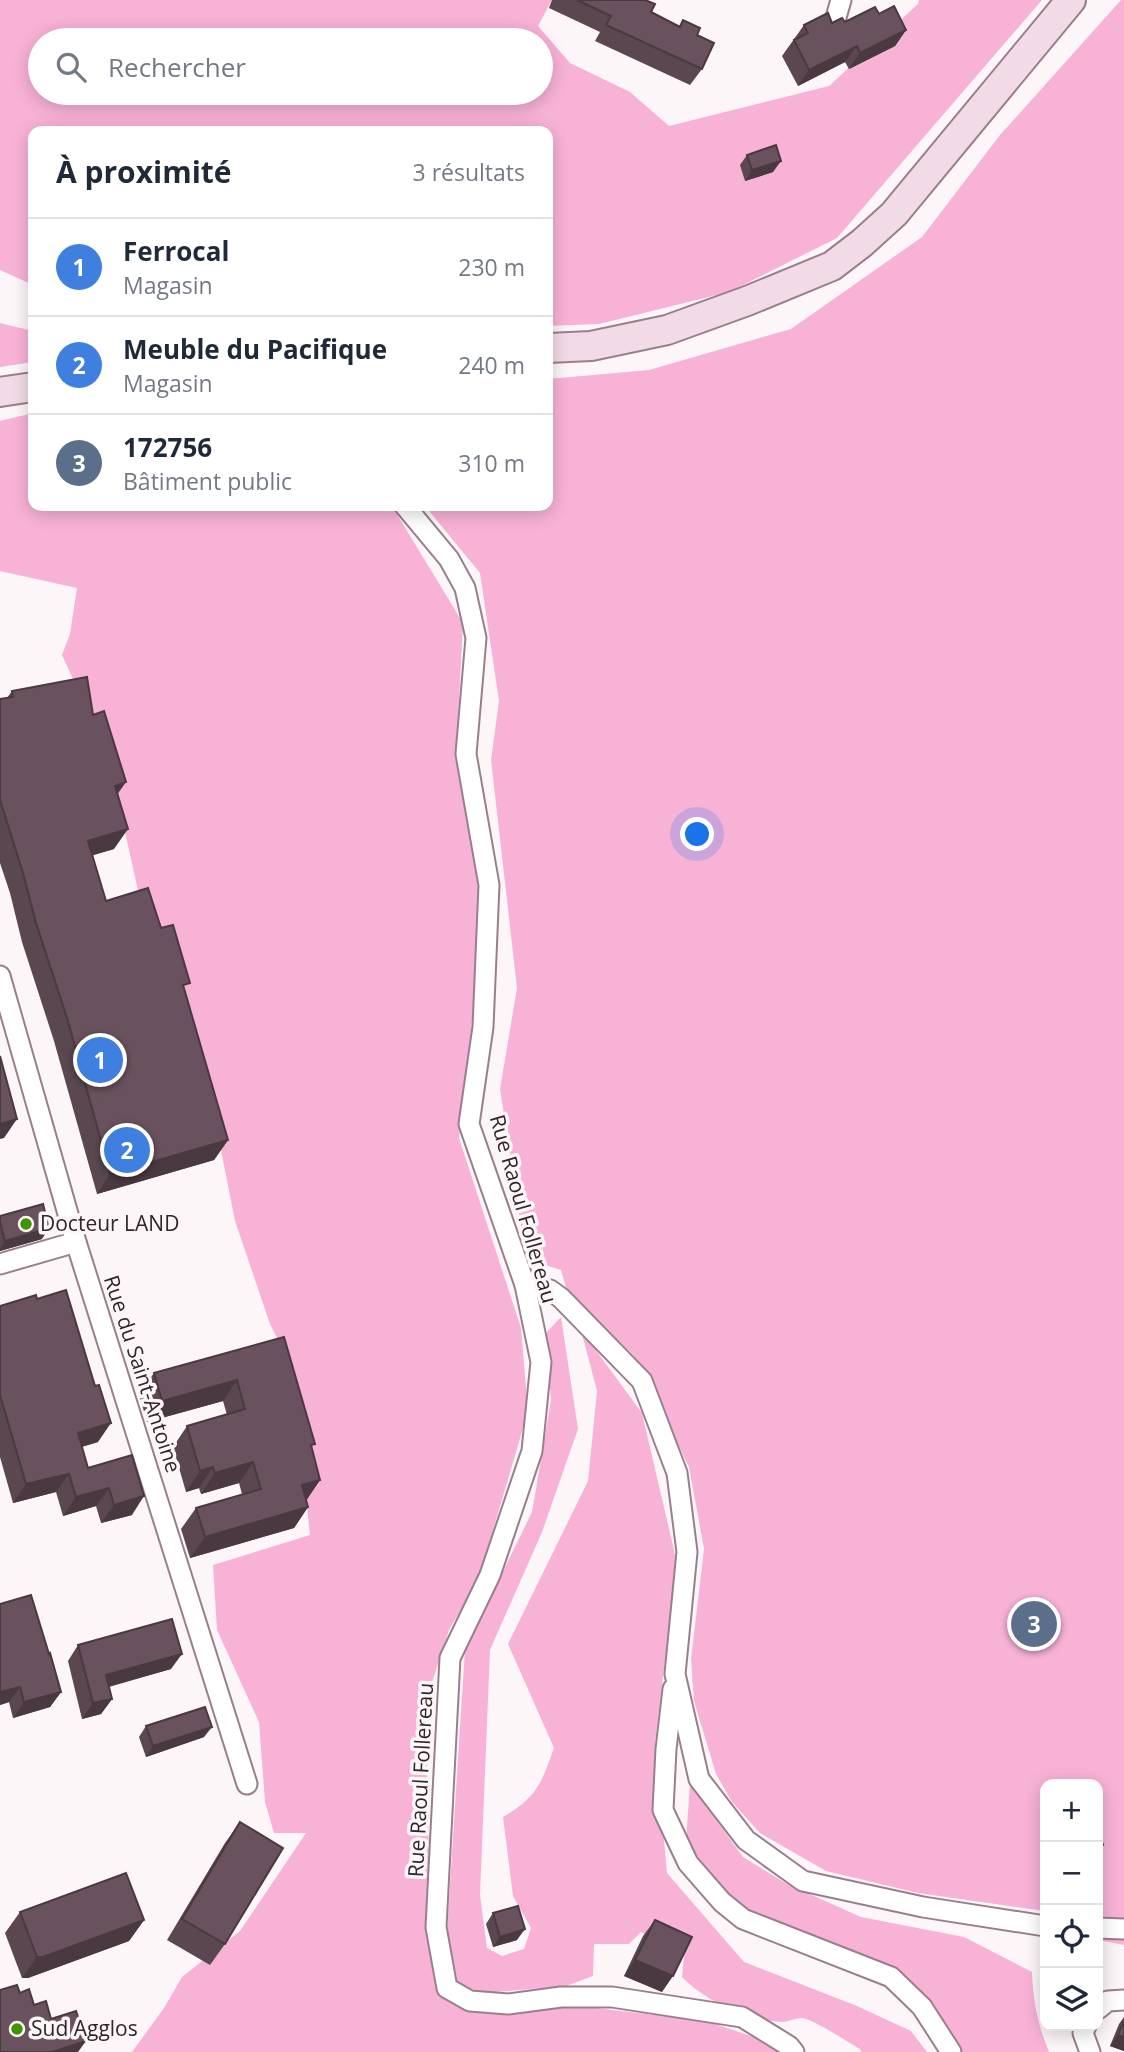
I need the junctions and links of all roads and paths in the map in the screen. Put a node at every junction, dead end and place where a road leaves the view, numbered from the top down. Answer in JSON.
{"nodes":[{"id":1,"x":841,"y":0,"type":"edge"},
{"id":2,"x":1071,"y":0,"type":"edge"},
{"id":3,"x":835,"y":21,"type":"edge"},
{"id":4,"x":553,"y":348,"type":"edge"},
{"id":5,"x":28,"y":388,"type":"edge"},
{"id":6,"x":0,"y":392,"type":"edge"},
{"id":7,"x":409,"y":511,"type":"edge"},
{"id":8,"x":0,"y":976,"type":"edge"},
{"id":9,"x":76,"y":1242,"type":"junction"},
{"id":10,"x":0,"y":1264,"type":"edge"},
{"id":11,"x":525,"y":1285,"type":"junction"},
{"id":12,"x":675,"y":1674,"type":"junction"},
{"id":13,"x":247,"y":1784,"type":"dead end"},
{"id":14,"x":1040,"y":1925,"type":"edge"},
{"id":15,"x":1103,"y":1928,"type":"edge"},
{"id":16,"x":1124,"y":1929,"type":"edge"},
{"id":17,"x":1124,"y":2000,"type":"edge"},
{"id":18,"x":1103,"y":2005,"type":"edge"},
{"id":19,"x":1084,"y":2031,"type":"edge"},
{"id":20,"x":794,"y":2052,"type":"edge"},
{"id":21,"x":951,"y":2052,"type":"edge"},
{"id":22,"x":1090,"y":2052,"type":"edge"}],
"edges":[{"from":1,"to":3,"type":"street"},
{"from":2,"to":4,"type":"main road"},
{"from":5,"to":6,"type":"main road"},
{"from":7,"to":11,"type":"street","name":"Rue Raoul Follereau"},
{"from":8,"to":9,"type":"street","name":"Rue du Saint-Antoine"},
{"from":9,"to":10,"type":"street"},
{"from":9,"to":13,"type":"street","name":"Rue du Saint-Antoine"},
{"from":11,"to":12,"type":"street"},
{"from":11,"to":20,"type":"street","name":"Rue Raoul Follereau"},
{"from":12,"to":14,"type":"street"},
{"from":12,"to":21,"type":"street"},
{"from":15,"to":16,"type":"street"},
{"from":17,"to":18,"type":"street"},
{"from":19,"to":22,"type":"street"}]}
